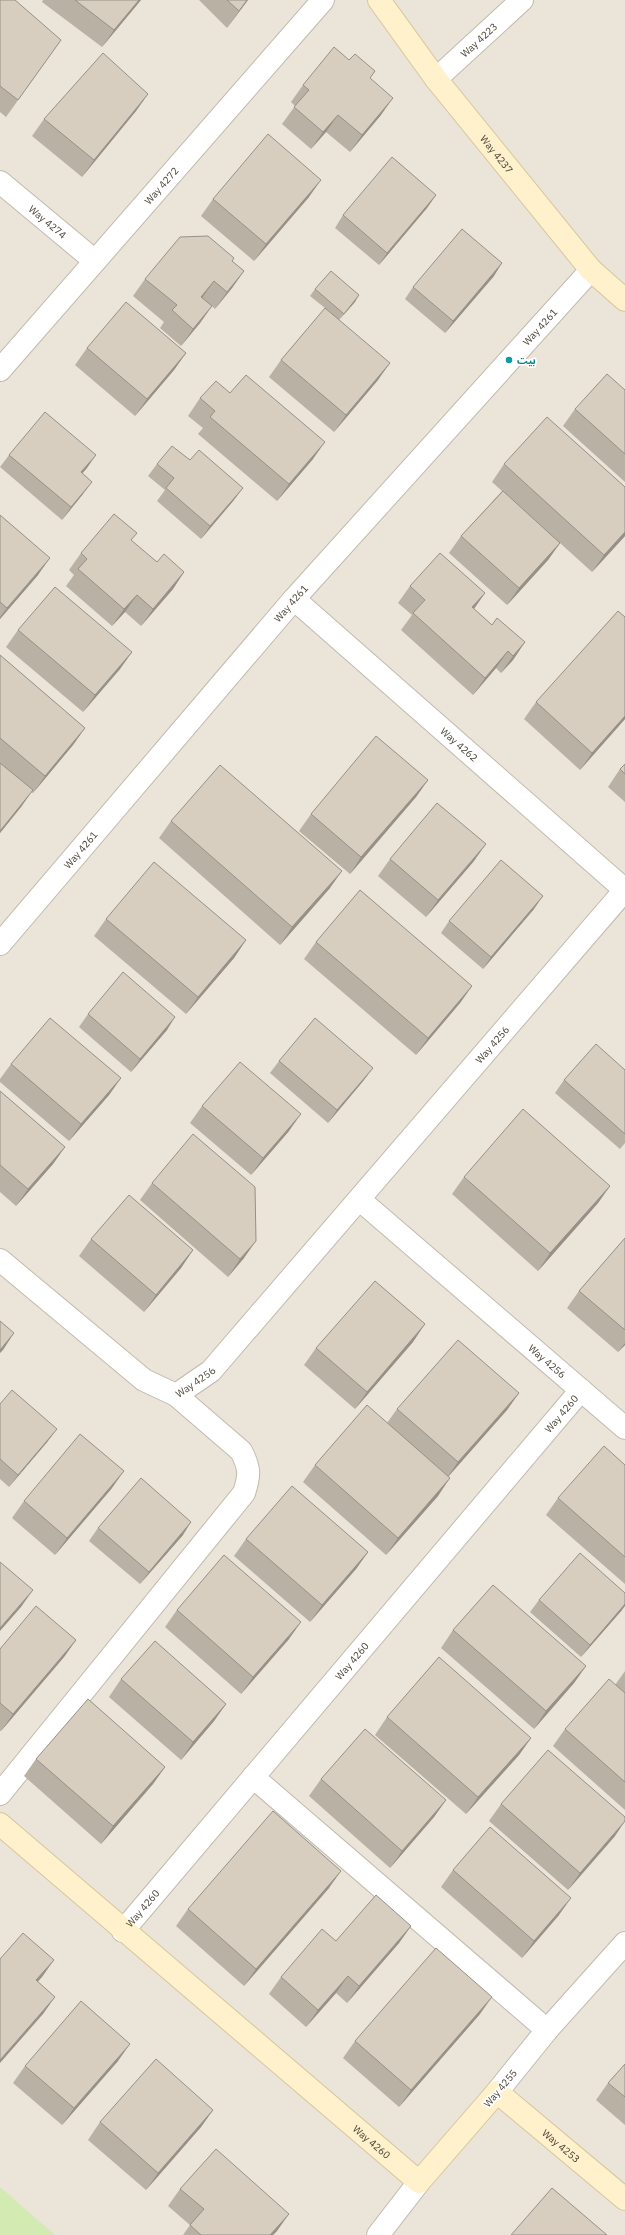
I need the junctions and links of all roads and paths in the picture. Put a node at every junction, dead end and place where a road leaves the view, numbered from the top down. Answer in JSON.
{"nodes":[{"id":1,"x":323,"y":0,"type":"edge"},
{"id":2,"x":379,"y":0,"type":"edge"},
{"id":3,"x":522,"y":0,"type":"edge"},
{"id":4,"x":436,"y":79,"type":"junction"},
{"id":5,"x":0,"y":182,"type":"edge"},
{"id":6,"x":95,"y":261,"type":"junction"},
{"id":7,"x":591,"y":270,"type":"junction"},
{"id":8,"x":625,"y":300,"type":"edge"},
{"id":9,"x":0,"y":370,"type":"edge"},
{"id":10,"x":294,"y":599,"type":"junction"},
{"id":11,"x":625,"y":890,"type":"edge"},
{"id":12,"x":0,"y":944,"type":"edge"},
{"id":13,"x":360,"y":1200,"type":"junction"},
{"id":14,"x":0,"y":1260,"type":"edge"},
{"id":15,"x":581,"y":1390,"type":"junction"},
{"id":16,"x":176,"y":1395,"type":"junction"},
{"id":17,"x":625,"y":1428,"type":"edge"},
{"id":18,"x":254,"y":1777,"type":"junction"},
{"id":19,"x":0,"y":1794,"type":"edge"},
{"id":20,"x":0,"y":1824,"type":"edge"},
{"id":21,"x":123,"y":1931,"type":"junction"},
{"id":22,"x":625,"y":1943,"type":"edge"},
{"id":23,"x":547,"y":2030,"type":"junction"},
{"id":24,"x":497,"y":2092,"type":"junction"},
{"id":25,"x":419,"y":2182,"type":"junction"},
{"id":26,"x":625,"y":2199,"type":"edge"},
{"id":27,"x":378,"y":2235,"type":"edge"}],
"edges":[{"from":1,"to":6,"type":"street","name":"Way 4272"},
{"from":2,"to":4,"type":"street","name":"Way 4237"},
{"from":3,"to":4,"type":"street","name":"Way 4223"},
{"from":4,"to":7,"type":"street","name":"Way 4237"},
{"from":5,"to":6,"type":"street","name":"Way 4274"},
{"from":6,"to":9,"type":"street","name":"Way 4272"},
{"from":7,"to":8,"type":"street","name":"Way 4237"},
{"from":7,"to":10,"type":"street","name":"Way 4261"},
{"from":10,"to":11,"type":"street","name":"Way 4262"},
{"from":10,"to":12,"type":"street","name":"Way 4261"},
{"from":11,"to":13,"type":"street","name":"Way 4256"},
{"from":13,"to":15,"type":"street","name":"Way 4256"},
{"from":13,"to":16,"type":"street","name":"Way 4256"},
{"from":14,"to":16,"type":"street","name":"Way 4256"},
{"from":15,"to":17,"type":"street","name":"Way 4256"},
{"from":15,"to":18,"type":"street","name":"Way 4260"},
{"from":16,"to":19,"type":"street"},
{"from":18,"to":21,"type":"street","name":"Way 4260"},
{"from":18,"to":23,"type":"street"},
{"from":20,"to":21,"type":"street","name":"Way 4260"},
{"from":21,"to":25,"type":"street","name":"Way 4260"},
{"from":22,"to":23,"type":"street","name":"Way 4255"},
{"from":23,"to":24,"type":"street","name":"Way 4255"},
{"from":24,"to":25,"type":"street","name":"Way 4255"},
{"from":24,"to":26,"type":"street","name":"Way 4253"},
{"from":25,"to":27,"type":"street","name":"Way 4255"}]}
